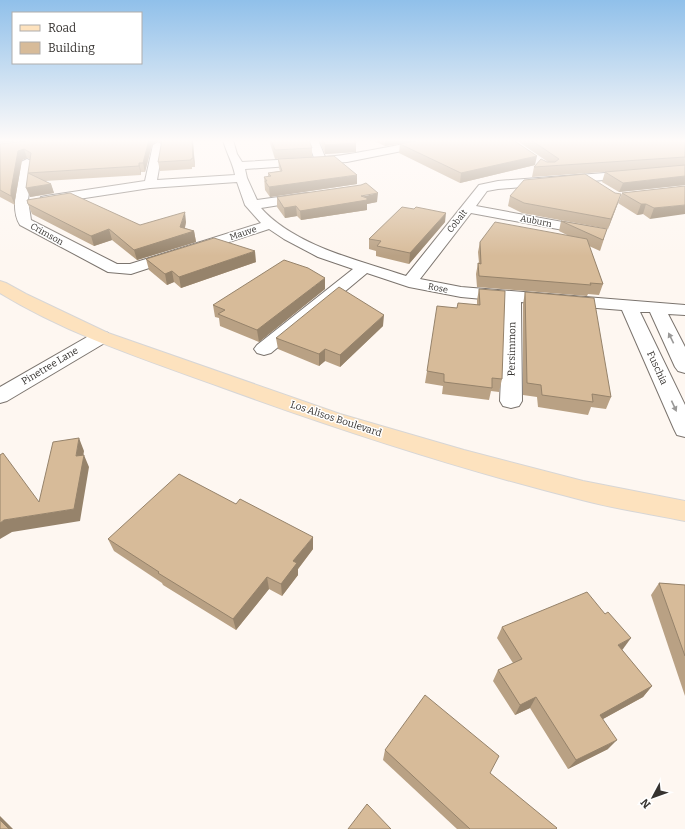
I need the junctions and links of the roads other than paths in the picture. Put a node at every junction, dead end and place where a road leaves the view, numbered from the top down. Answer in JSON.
{"nodes":[{"id":1,"x":25,"y":179,"type":"edge"},
{"id":2,"x":151,"y":179,"type":"edge"},
{"id":3,"x":177,"y":179,"type":"edge"},
{"id":4,"x":245,"y":179,"type":"edge"},
{"id":5,"x":576,"y":179,"type":"edge"},
{"id":6,"x":586,"y":179,"type":"edge"},
{"id":7,"x":150,"y":184,"type":"junction"},
{"id":8,"x":602,"y":189,"type":"edge"},
{"id":9,"x":322,"y":195,"type":"edge"},
{"id":10,"x":23,"y":204,"type":"junction"},
{"id":11,"x":252,"y":205,"type":"junction"},
{"id":12,"x":468,"y":208,"type":"junction"},
{"id":13,"x":271,"y":224,"type":"junction"},
{"id":14,"x":605,"y":234,"type":"edge"},
{"id":15,"x":364,"y":268,"type":"junction"},
{"id":16,"x":123,"y":270,"type":"joint"},
{"id":17,"x":409,"y":282,"type":"junction"},
{"id":18,"x":0,"y":286,"type":"edge"},
{"id":19,"x":513,"y":297,"type":"junction"},
{"id":20,"x":629,"y":307,"type":"junction"},
{"id":21,"x":657,"y":309,"type":"junction"},
{"id":22,"x":685,"y":310,"type":"edge"},
{"id":23,"x":100,"y":336,"type":"junction"},
{"id":24,"x":264,"y":349,"type":"dead end"},
{"id":25,"x":685,"y":367,"type":"edge"},
{"id":26,"x":0,"y":396,"type":"edge"},
{"id":27,"x":511,"y":401,"type":"dead end"},
{"id":28,"x":685,"y":429,"type":"edge"},
{"id":29,"x":685,"y":511,"type":"edge"}],
"edges":[{"from":1,"to":10,"type":"street","name":"Crimson"},
{"from":2,"to":7,"type":"street"},
{"from":3,"to":7,"type":"street"},
{"from":4,"to":11,"type":"street","name":"Rose"},
{"from":5,"to":12,"type":"street","name":"Cobalt"},
{"from":6,"to":8,"type":"street"},
{"from":7,"to":10,"type":"street"},
{"from":9,"to":11,"type":"street"},
{"from":10,"to":16,"type":"street","name":"Crimson"},
{"from":11,"to":13,"type":"street","name":"Rose"},
{"from":12,"to":14,"type":"street","name":"Auburn"},
{"from":12,"to":17,"type":"street","name":"Cobalt"},
{"from":13,"to":15,"type":"street","name":"Rose"},
{"from":13,"to":16,"type":"street","name":"Mauve"},
{"from":15,"to":17,"type":"street","name":"Rose"},
{"from":15,"to":24,"type":"street"},
{"from":17,"to":19,"type":"street","name":"Rose"},
{"from":18,"to":23,"type":"main road","name":"Los Alisos Boulevard"},
{"from":19,"to":20,"type":"street","name":"Rose"},
{"from":19,"to":27,"type":"street","name":"Persimmon"},
{"from":20,"to":21,"type":"street","name":"Rose"},
{"from":20,"to":28,"type":"street","name":"Fuschia","one_way":true},
{"from":21,"to":22,"type":"street","name":"Rose"},
{"from":25,"to":21,"type":"street","one_way":true},
{"from":23,"to":26,"type":"street","name":"Pinetree Lane"},
{"from":23,"to":29,"type":"main road","name":"Los Alisos Boulevard"}]}
